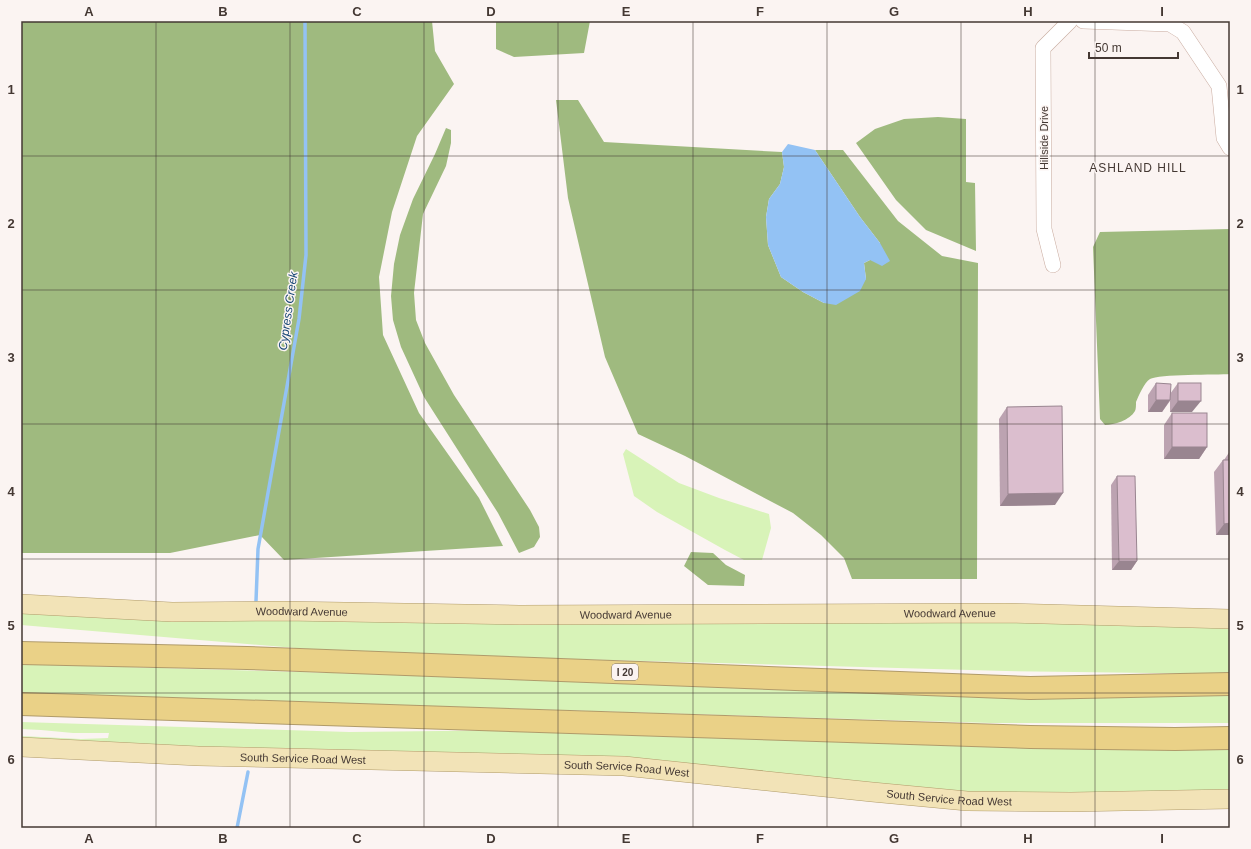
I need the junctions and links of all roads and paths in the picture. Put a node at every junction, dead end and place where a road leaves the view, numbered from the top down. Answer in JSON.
{"nodes":[{"id":1,"x":1070,"y":21,"type":"edge"},
{"id":2,"x":1084,"y":21,"type":"edge"},
{"id":3,"x":1230,"y":148,"type":"edge"},
{"id":4,"x":1053,"y":264,"type":"dead end"},
{"id":5,"x":21,"y":604,"type":"edge"},
{"id":6,"x":1230,"y":620,"type":"edge"},
{"id":7,"x":21,"y":641,"type":"edge"},
{"id":8,"x":21,"y":653,"type":"edge"},
{"id":9,"x":150,"y":656,"type":"junction"},
{"id":10,"x":1230,"y":684,"type":"edge"},
{"id":11,"x":21,"y":704,"type":"edge"},
{"id":12,"x":104,"y":706,"type":"junction"},
{"id":13,"x":21,"y":708,"type":"edge"},
{"id":14,"x":1230,"y":738,"type":"edge"},
{"id":15,"x":21,"y":747,"type":"edge"},
{"id":16,"x":1230,"y":799,"type":"edge"}],
"edges":[{"from":1,"to":4,"type":"street","name":"Hillside Drive"},
{"from":2,"to":3,"type":"street"},
{"from":5,"to":6,"type":"main road","name":"Woodward Avenue"},
{"from":7,"to":9,"type":"highway"},
{"from":8,"to":9,"type":"highway","number":"I 20"},
{"from":9,"to":10,"type":"highway","number":"I 20"},
{"from":11,"to":12,"type":"highway"},
{"from":12,"to":13,"type":"highway"},
{"from":12,"to":14,"type":"highway"},
{"from":15,"to":16,"type":"main road","name":"South Service Road West"}]}
